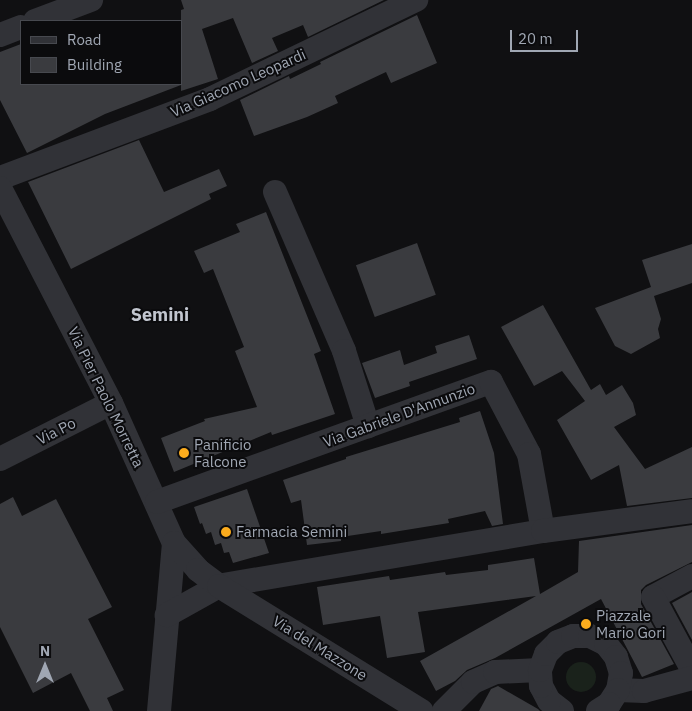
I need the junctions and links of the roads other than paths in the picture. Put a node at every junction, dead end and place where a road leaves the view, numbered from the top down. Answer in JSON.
{"nodes":[{"id":1,"x":92,"y":0,"type":"edge"},
{"id":2,"x":416,"y":0,"type":"edge"},
{"id":3,"x":38,"y":20,"type":"edge"},
{"id":4,"x":20,"y":26,"type":"edge"},
{"id":5,"x":0,"y":34,"type":"edge"},
{"id":6,"x":0,"y":178,"type":"edge"},
{"id":7,"x":0,"y":188,"type":"edge"},
{"id":8,"x":275,"y":192,"type":"dead end"},
{"id":9,"x":8,"y":222,"type":"edge"},
{"id":10,"x":111,"y":404,"type":"junction"},
{"id":11,"x":368,"y":426,"type":"junction"},
{"id":12,"x":0,"y":459,"type":"edge"},
{"id":13,"x":157,"y":502,"type":"junction"},
{"id":14,"x":692,"y":511,"type":"edge"},
{"id":15,"x":543,"y":531,"type":"junction"},
{"id":16,"x":174,"y":543,"type":"junction"},
{"id":17,"x":692,"y":576,"type":"edge"},
{"id":18,"x":219,"y":586,"type":"junction"},
{"id":19,"x":167,"y":615,"type":"junction"},
{"id":20,"x":692,"y":669,"type":"edge"},
{"id":21,"x":540,"y":670,"type":"junction"},
{"id":22,"x":692,"y":678,"type":"edge"},
{"id":23,"x":618,"y":690,"type":"junction"},
{"id":24,"x":451,"y":709,"type":"edge"},
{"id":25,"x":159,"y":711,"type":"edge"},
{"id":26,"x":421,"y":711,"type":"edge"},
{"id":27,"x":562,"y":711,"type":"edge"},
{"id":28,"x":598,"y":711,"type":"edge"}],
"edges":[{"from":1,"to":3,"type":"street"},
{"from":2,"to":6,"type":"street","name":"Via Giacomo Leopardi"},
{"from":4,"to":5,"type":"street"},
{"from":7,"to":9,"type":"street","name":"Via Pier Paolo Morretta"},
{"from":8,"to":11,"type":"street"},
{"from":9,"to":10,"type":"street","name":"Via Pier Paolo Morretta"},
{"from":10,"to":12,"type":"street","name":"Via Po"},
{"from":10,"to":13,"type":"street","name":"Via Pier Paolo Morretta"},
{"from":11,"to":13,"type":"street","name":"Via Gabriele D'Annunzio"},
{"from":11,"to":15,"type":"street","name":"Via Gabriele D'Annunzio"},
{"from":13,"to":16,"type":"street","name":"Via Pier Paolo Morretta"},
{"from":14,"to":15,"type":"street"},
{"from":15,"to":18,"type":"street"},
{"from":16,"to":18,"type":"street","name":"Via del Mazzone"},
{"from":16,"to":19,"type":"street","name":"Via Pier Paolo Morretta"},
{"from":17,"to":20,"type":"street"},
{"from":18,"to":19,"type":"street"},
{"from":18,"to":26,"type":"street","name":"Via del Mazzone"},
{"from":19,"to":25,"type":"street","name":"Via Pier Paolo Morretta"},
{"from":21,"to":23,"type":"street"},
{"from":21,"to":24,"type":"street"},
{"from":21,"to":27,"type":"street"},
{"from":22,"to":23,"type":"street"},
{"from":23,"to":28,"type":"street"}]}
